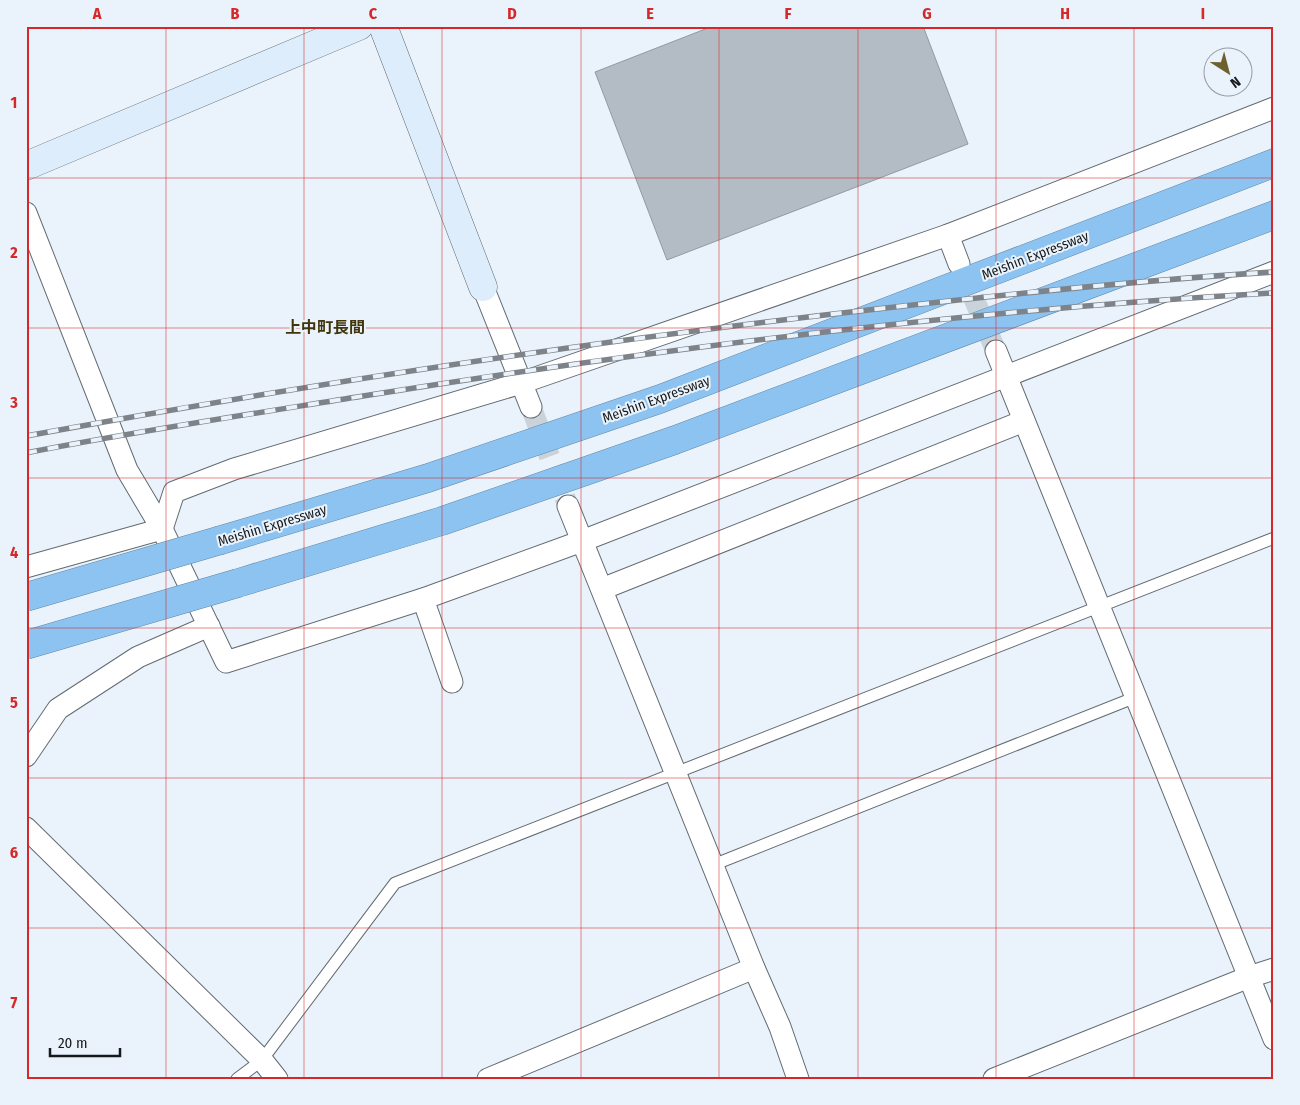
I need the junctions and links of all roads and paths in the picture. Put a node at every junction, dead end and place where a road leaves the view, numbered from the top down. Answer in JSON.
{"nodes":[{"id":1,"x":359,"y":26,"type":"edge"},
{"id":2,"x":383,"y":26,"type":"edge"},
{"id":3,"x":1274,"y":108,"type":"edge"},
{"id":4,"x":1274,"y":163,"type":"edge"},
{"id":5,"x":26,"y":166,"type":"edge"},
{"id":6,"x":26,"y":213,"type":"edge"},
{"id":7,"x":1274,"y":215,"type":"edge"},
{"id":8,"x":948,"y":235,"type":"junction"},
{"id":9,"x":959,"y":264,"type":"tunnel mouth"},
{"id":10,"x":1274,"y":272,"type":"edge"},
{"id":11,"x":483,"y":287,"type":"joint"},
{"id":12,"x":996,"y":351,"type":"tunnel mouth"},
{"id":13,"x":1006,"y":376,"type":"junction"},
{"id":14,"x":521,"y":383,"type":"junction"},
{"id":15,"x":530,"y":407,"type":"tunnel mouth"},
{"id":16,"x":1024,"y":421,"type":"junction"},
{"id":17,"x":568,"y":506,"type":"tunnel mouth"},
{"id":18,"x":162,"y":529,"type":"junction"},
{"id":19,"x":1274,"y":538,"type":"edge"},
{"id":20,"x":582,"y":541,"type":"junction"},
{"id":21,"x":26,"y":567,"type":"edge"},
{"id":22,"x":602,"y":589,"type":"junction"},
{"id":23,"x":26,"y":597,"type":"edge"},
{"id":24,"x":423,"y":599,"type":"junction"},
{"id":25,"x":1099,"y":607,"type":"junction"},
{"id":26,"x":209,"y":626,"type":"junction"},
{"id":27,"x":26,"y":645,"type":"edge"},
{"id":28,"x":452,"y":682,"type":"dead end"},
{"id":29,"x":1136,"y":697,"type":"junction"},
{"id":30,"x":26,"y":756,"type":"edge"},
{"id":31,"x":676,"y":772,"type":"junction"},
{"id":32,"x":29,"y":834,"type":"edge"},
{"id":33,"x":713,"y":864,"type":"junction"},
{"id":34,"x":754,"y":968,"type":"junction"},
{"id":35,"x":1274,"y":970,"type":"edge"},
{"id":36,"x":1249,"y":977,"type":"junction"},
{"id":37,"x":1274,"y":1039,"type":"edge"},
{"id":38,"x":262,"y":1060,"type":"junction"},
{"id":39,"x":237,"y":1079,"type":"edge"},
{"id":40,"x":277,"y":1079,"type":"edge"},
{"id":41,"x":488,"y":1079,"type":"edge"},
{"id":42,"x":798,"y":1079,"type":"edge"},
{"id":43,"x":994,"y":1079,"type":"edge"}],
"edges":[{"from":1,"to":5,"type":"street"},
{"from":2,"to":11,"type":"street"},
{"from":3,"to":8,"type":"street"},
{"from":4,"to":23,"type":"highway","name":"Meishin Expressway","bridge":true},
{"from":6,"to":18,"type":"street"},
{"from":7,"to":27,"type":"highway","bridge":true},
{"from":8,"to":9,"type":"street"},
{"from":8,"to":14,"type":"street"},
{"from":10,"to":13,"type":"street"},
{"from":11,"to":14,"type":"street"},
{"from":12,"to":13,"type":"street"},
{"from":13,"to":16,"type":"street"},
{"from":13,"to":20,"type":"street"},
{"from":14,"to":15,"type":"street"},
{"from":14,"to":18,"type":"street"},
{"from":16,"to":22,"type":"street"},
{"from":16,"to":25,"type":"street"},
{"from":17,"to":20,"type":"street"},
{"from":18,"to":21,"type":"street"},
{"from":18,"to":26,"type":"street"},
{"from":19,"to":25,"type":"lane"},
{"from":20,"to":22,"type":"street"},
{"from":20,"to":24,"type":"street"},
{"from":22,"to":31,"type":"street"},
{"from":24,"to":26,"type":"street"},
{"from":24,"to":28,"type":"street"},
{"from":25,"to":29,"type":"street"},
{"from":25,"to":31,"type":"lane"},
{"from":26,"to":30,"type":"street"},
{"from":29,"to":33,"type":"lane"},
{"from":29,"to":36,"type":"street"},
{"from":31,"to":33,"type":"street"},
{"from":31,"to":38,"type":"lane"},
{"from":32,"to":38,"type":"street"},
{"from":33,"to":34,"type":"street"},
{"from":34,"to":41,"type":"street"},
{"from":34,"to":42,"type":"street"},
{"from":35,"to":36,"type":"street"},
{"from":36,"to":37,"type":"street"},
{"from":36,"to":43,"type":"street"},
{"from":38,"to":39,"type":"lane"},
{"from":38,"to":40,"type":"street"}]}
